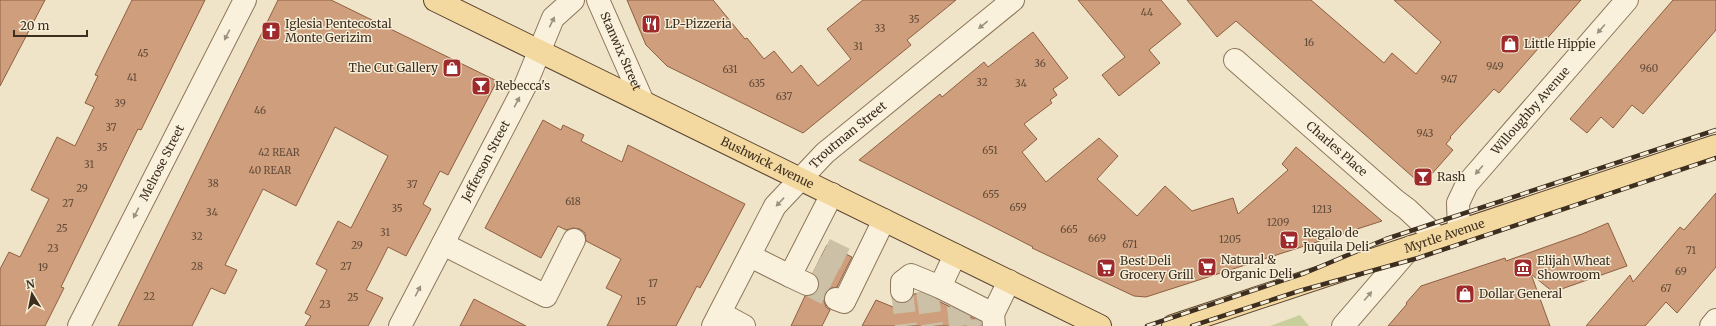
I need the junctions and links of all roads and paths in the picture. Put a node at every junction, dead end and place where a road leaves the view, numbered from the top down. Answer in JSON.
{"nodes":[{"id":1,"x":245,"y":0,"type":"edge"},
{"id":2,"x":434,"y":0,"type":"edge"},
{"id":3,"x":573,"y":0,"type":"edge"},
{"id":4,"x":598,"y":0,"type":"edge"},
{"id":5,"x":1013,"y":0,"type":"edge"},
{"id":6,"x":1627,"y":0,"type":"edge"},
{"id":7,"x":540,"y":51,"type":"junction"},
{"id":8,"x":1235,"y":60,"type":"dead end"},
{"id":9,"x":643,"y":102,"type":"junction"},
{"id":10,"x":1716,"y":146,"type":"edge"},
{"id":11,"x":801,"y":179,"type":"junction"},
{"id":12,"x":832,"y":194,"type":"junction"},
{"id":13,"x":884,"y":220,"type":"junction"},
{"id":14,"x":1459,"y":231,"type":"junction"},
{"id":15,"x":1438,"y":238,"type":"junction"},
{"id":16,"x":574,"y":240,"type":"dead end"},
{"id":17,"x":443,"y":244,"type":"junction"},
{"id":18,"x":1411,"y":247,"type":"junction"},
{"id":19,"x":955,"y":255,"type":"junction"},
{"id":20,"x":750,"y":256,"type":"junction"},
{"id":21,"x":850,"y":279,"type":"dead end"},
{"id":22,"x":1009,"y":281,"type":"junction"},
{"id":23,"x":902,"y":291,"type":"tunnel mouth"},
{"id":24,"x":961,"y":303,"type":"edge"},
{"id":25,"x":717,"y":320,"type":"edge"},
{"id":26,"x":1716,"y":320,"type":"edge"},
{"id":27,"x":79,"y":326,"type":"edge"},
{"id":28,"x":400,"y":326,"type":"edge"},
{"id":29,"x":744,"y":326,"type":"edge"},
{"id":30,"x":1100,"y":326,"type":"edge"},
{"id":31,"x":1173,"y":326,"type":"edge"},
{"id":32,"x":1343,"y":326,"type":"edge"},
{"id":33,"x":1711,"y":326,"type":"edge"}],
"edges":[{"from":1,"to":27,"type":"street","name":"Melrose Street","one_way":true},
{"from":2,"to":7,"type":"main road","name":"Bushwick Avenue"},
{"from":7,"to":3,"type":"street","name":"Jefferson Street","one_way":true},
{"from":4,"to":9,"type":"street","name":"Stanwix Street"},
{"from":5,"to":11,"type":"street","name":"Troutman Street","one_way":true},
{"from":6,"to":14,"type":"street","name":"Willoughby Avenue","one_way":true},
{"from":7,"to":9,"type":"main road","name":"Bushwick Avenue"},
{"from":17,"to":7,"type":"street","name":"Jefferson Street","one_way":true},
{"from":8,"to":15,"type":"street","name":"Charles Place"},
{"from":9,"to":11,"type":"main road","name":"Bushwick Avenue"},
{"from":10,"to":14,"type":"main road","name":"Myrtle Avenue"},
{"from":11,"to":12,"type":"main road","name":"Bushwick Avenue"},
{"from":11,"to":20,"type":"street","name":"Troutman Street","one_way":true},
{"from":12,"to":13,"type":"main road","name":"Bushwick Avenue"},
{"from":12,"to":20,"type":"street"},
{"from":13,"to":19,"type":"main road","name":"Bushwick Avenue"},
{"from":13,"to":21,"type":"street"},
{"from":14,"to":15,"type":"main road","name":"Myrtle Avenue"},
{"from":15,"to":18,"type":"main road","name":"Myrtle Avenue"},
{"from":16,"to":17,"type":"street"},
{"from":28,"to":17,"type":"street","name":"Jefferson Street","one_way":true},
{"from":18,"to":31,"type":"main road","name":"Myrtle Avenue"},
{"from":32,"to":18,"type":"street","one_way":true},
{"from":19,"to":22,"type":"main road","name":"Bushwick Avenue"},
{"from":19,"to":24,"type":"street"},
{"from":20,"to":25,"type":"street","name":"Troutman Street"},
{"from":22,"to":24,"type":"street"},
{"from":22,"to":30,"type":"main road","name":"Bushwick Avenue"},
{"from":23,"to":24,"type":"street"},
{"from":25,"to":29,"type":"street"},
{"from":26,"to":33,"type":"street"}]}
